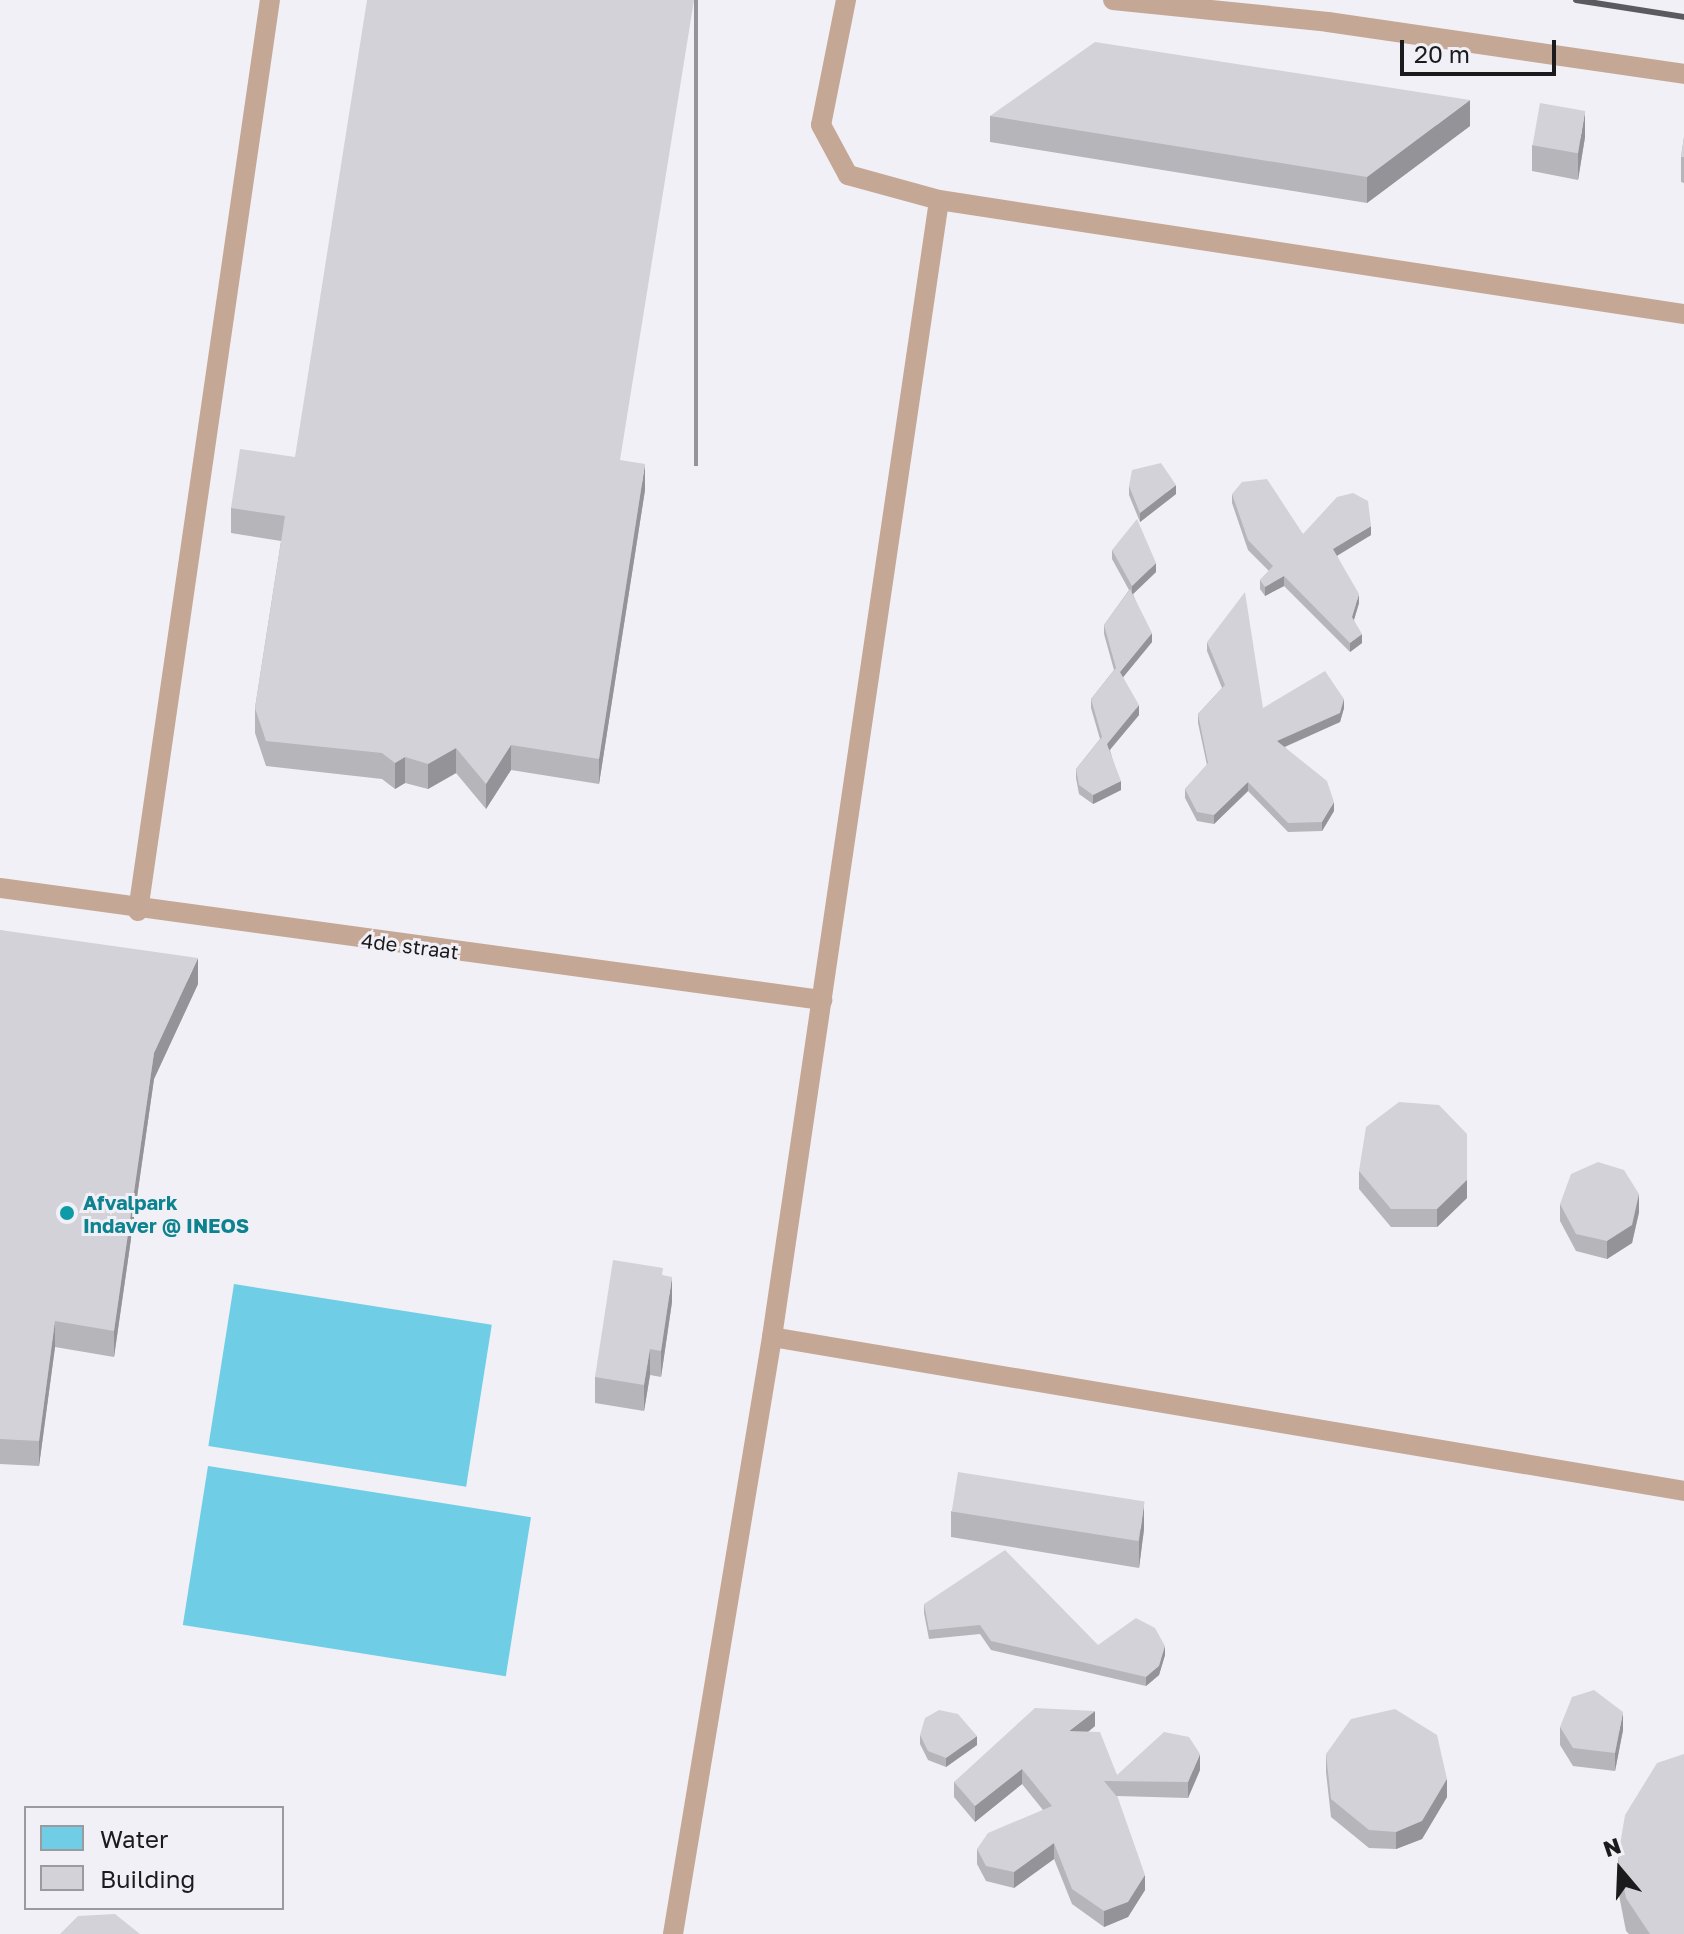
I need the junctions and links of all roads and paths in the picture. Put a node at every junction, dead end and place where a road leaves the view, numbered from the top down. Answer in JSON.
{"nodes":[{"id":1,"x":270,"y":0,"type":"edge"},
{"id":2,"x":846,"y":0,"type":"edge"},
{"id":3,"x":1113,"y":0,"type":"edge"},
{"id":4,"x":1684,"y":74,"type":"edge"},
{"id":5,"x":939,"y":200,"type":"junction"},
{"id":6,"x":1684,"y":314,"type":"edge"},
{"id":7,"x":0,"y":888,"type":"edge"},
{"id":8,"x":138,"y":911,"type":"junction"},
{"id":9,"x":822,"y":1000,"type":"junction"},
{"id":10,"x":772,"y":1337,"type":"junction"},
{"id":11,"x":1684,"y":1491,"type":"edge"},
{"id":12,"x":673,"y":1934,"type":"edge"}],
"edges":[{"from":1,"to":8,"type":"lane"},
{"from":2,"to":5,"type":"lane"},
{"from":3,"to":4,"type":"lane"},
{"from":5,"to":6,"type":"lane"},
{"from":5,"to":9,"type":"lane"},
{"from":7,"to":8,"type":"lane","name":"4de straat"},
{"from":8,"to":9,"type":"lane","name":"4de straat"},
{"from":9,"to":10,"type":"lane"},
{"from":10,"to":11,"type":"lane"},
{"from":10,"to":12,"type":"lane"}]}
